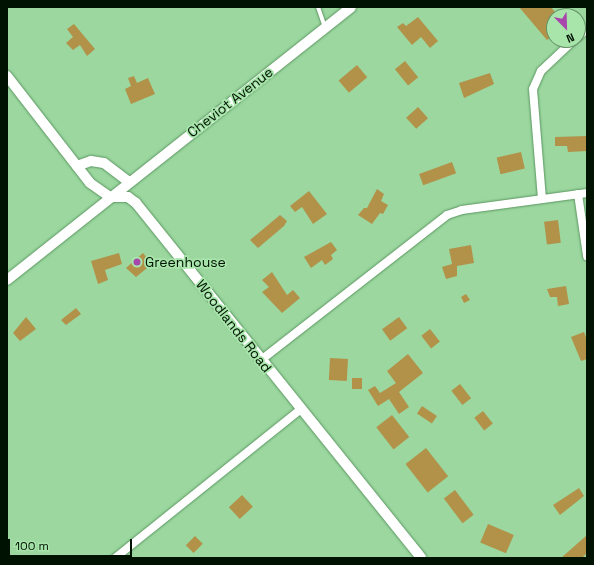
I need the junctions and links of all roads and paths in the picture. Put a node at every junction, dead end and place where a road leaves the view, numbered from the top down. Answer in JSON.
{"nodes":[{"id":1,"x":318,"y":7,"type":"edge"},
{"id":2,"x":351,"y":7,"type":"edge"},
{"id":3,"x":325,"y":27,"type":"junction"},
{"id":4,"x":565,"y":48,"type":"edge"},
{"id":5,"x":7,"y":76,"type":"edge"},
{"id":6,"x":77,"y":166,"type":"junction"},
{"id":7,"x":129,"y":182,"type":"junction"},
{"id":8,"x":587,"y":193,"type":"edge"},
{"id":9,"x":578,"y":194,"type":"junction"},
{"id":10,"x":110,"y":197,"type":"junction"},
{"id":11,"x":542,"y":199,"type":"junction"},
{"id":12,"x":587,"y":256,"type":"edge"},
{"id":13,"x":7,"y":280,"type":"edge"},
{"id":14,"x":261,"y":360,"type":"junction"},
{"id":15,"x":300,"y":410,"type":"junction"},
{"id":16,"x":115,"y":558,"type":"edge"},
{"id":17,"x":421,"y":558,"type":"edge"}],
"edges":[{"from":1,"to":3,"type":"lane"},
{"from":2,"to":3,"type":"street","name":"Cheviot Avenue"},
{"from":3,"to":7,"type":"street","name":"Cheviot Avenue"},
{"from":4,"to":11,"type":"street"},
{"from":5,"to":6,"type":"street"},
{"from":6,"to":7,"type":"street"},
{"from":6,"to":10,"type":"street"},
{"from":7,"to":10,"type":"street","name":"Cheviot Avenue"},
{"from":8,"to":9,"type":"street"},
{"from":9,"to":11,"type":"street"},
{"from":9,"to":12,"type":"street"},
{"from":10,"to":13,"type":"street","name":"Cheviot Avenue"},
{"from":10,"to":14,"type":"street","name":"Woodlands Road"},
{"from":11,"to":14,"type":"street"},
{"from":14,"to":15,"type":"street","name":"Woodlands Road"},
{"from":15,"to":16,"type":"street"},
{"from":15,"to":17,"type":"street","name":"Woodlands Road"}]}
